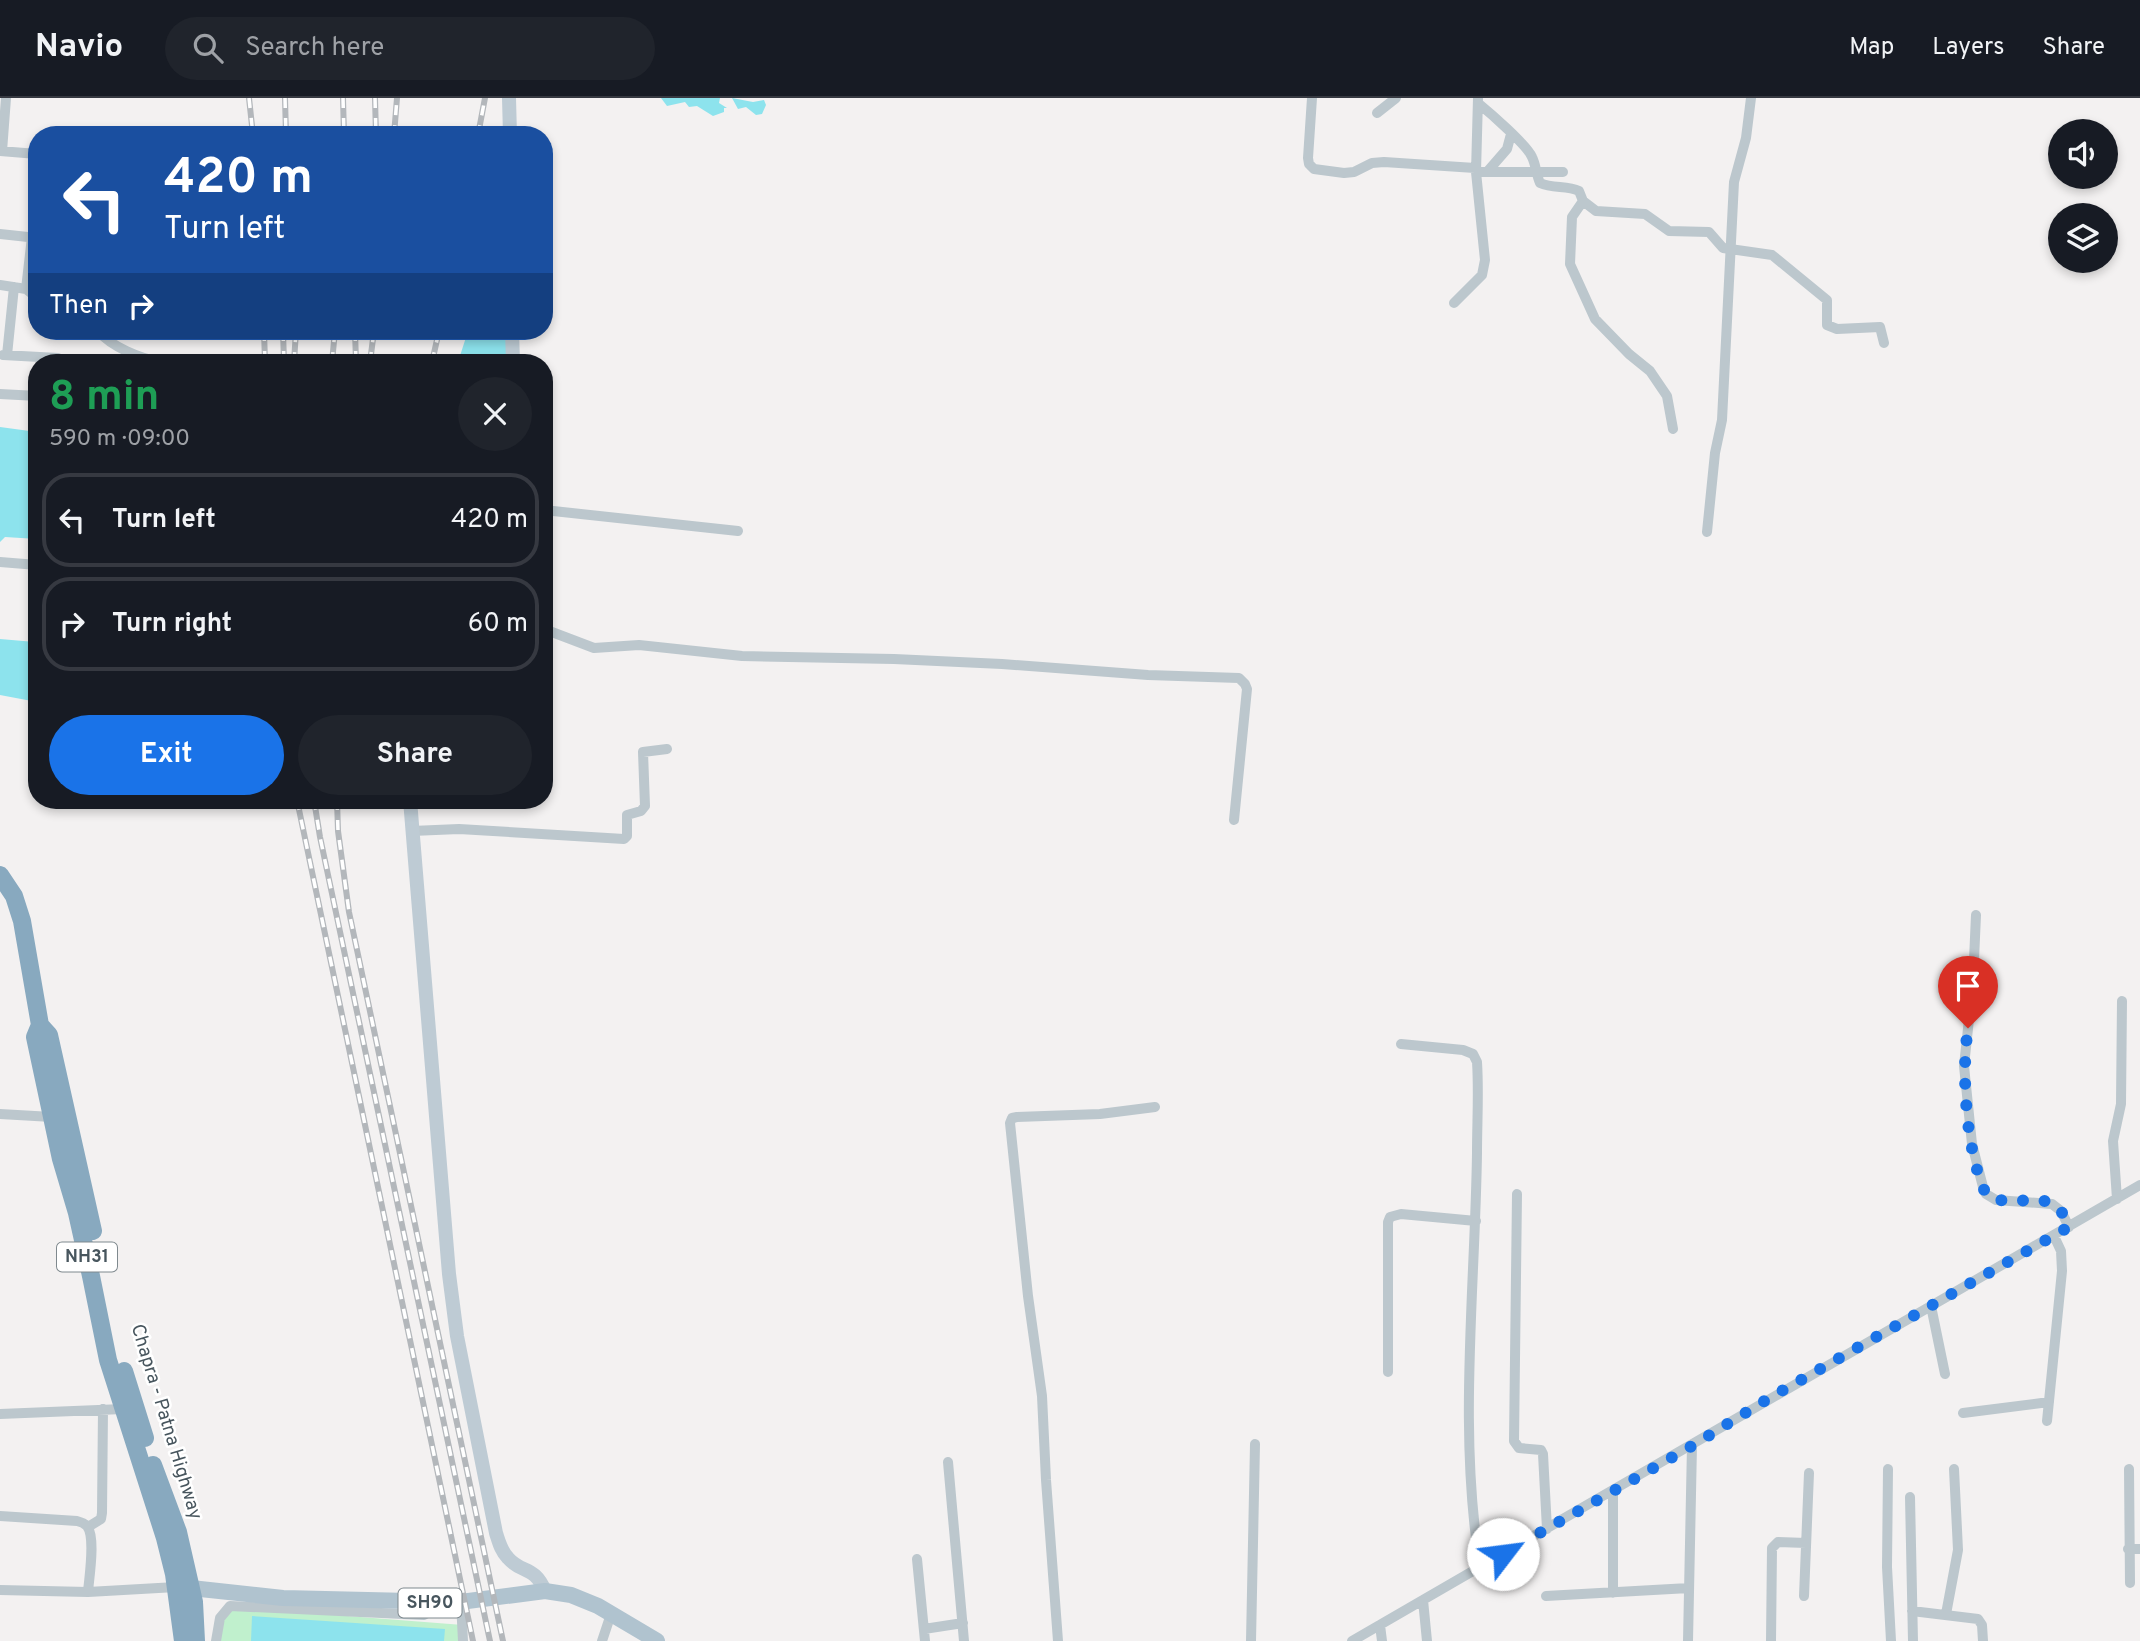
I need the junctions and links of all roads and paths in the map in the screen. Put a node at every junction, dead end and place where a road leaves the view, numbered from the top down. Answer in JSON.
{"nodes":[{"id":1,"x":6,"y":98,"type":"edge"},
{"id":2,"x":509,"y":98,"type":"edge"},
{"id":3,"x":1396,"y":98,"type":"edge"},
{"id":4,"x":1751,"y":98,"type":"edge"},
{"id":5,"x":1478,"y":100,"type":"edge"},
{"id":6,"x":1312,"y":103,"type":"edge"},
{"id":7,"x":1377,"y":113,"type":"dead end"},
{"id":8,"x":510,"y":126,"type":"edge"},
{"id":9,"x":1511,"y":134,"type":"junction"},
{"id":10,"x":1,"y":151,"type":"edge"},
{"id":11,"x":28,"y":153,"type":"edge"},
{"id":12,"x":1476,"y":170,"type":"junction"},
{"id":13,"x":1487,"y":172,"type":"junction"},
{"id":14,"x":1535,"y":172,"type":"junction"},
{"id":15,"x":1563,"y":172,"type":"dead end"},
{"id":16,"x":1583,"y":201,"type":"junction"},
{"id":17,"x":0,"y":234,"type":"edge"},
{"id":18,"x":28,"y":236,"type":"edge"},
{"id":19,"x":1731,"y":248,"type":"junction"},
{"id":20,"x":28,"y":276,"type":"edge"},
{"id":21,"x":0,"y":285,"type":"edge"},
{"id":22,"x":14,"y":287,"type":"junction"},
{"id":23,"x":26,"y":289,"type":"joint"},
{"id":24,"x":1454,"y":303,"type":"dead end"},
{"id":25,"x":108,"y":340,"type":"edge"},
{"id":26,"x":1884,"y":343,"type":"dead end"},
{"id":27,"x":125,"y":354,"type":"edge"},
{"id":28,"x":3,"y":355,"type":"edge"},
{"id":29,"x":28,"y":356,"type":"edge"},
{"id":30,"x":0,"y":394,"type":"edge"},
{"id":31,"x":28,"y":396,"type":"edge"},
{"id":32,"x":1673,"y":429,"type":"dead end"},
{"id":33,"x":553,"y":511,"type":"edge"},
{"id":34,"x":738,"y":531,"type":"dead end"},
{"id":35,"x":1707,"y":532,"type":"dead end"},
{"id":36,"x":0,"y":562,"type":"edge"},
{"id":37,"x":28,"y":564,"type":"edge"},
{"id":38,"x":553,"y":632,"type":"edge"},
{"id":39,"x":667,"y":749,"type":"dead end"},
{"id":40,"x":411,"y":809,"type":"edge"},
{"id":41,"x":1234,"y":820,"type":"dead end"},
{"id":42,"x":412,"y":831,"type":"junction"},
{"id":43,"x":0,"y":875,"type":"edge"},
{"id":44,"x":1976,"y":915,"type":"dead end"},
{"id":45,"x":2122,"y":1001,"type":"dead end"},
{"id":46,"x":40,"y":1026,"type":"junction"},
{"id":47,"x":1401,"y":1044,"type":"dead end"},
{"id":48,"x":1155,"y":1107,"type":"dead end"},
{"id":49,"x":0,"y":1114,"type":"edge"},
{"id":50,"x":52,"y":1117,"type":"junction"},
{"id":51,"x":2140,"y":1185,"type":"edge"},
{"id":52,"x":1517,"y":1194,"type":"dead end"},
{"id":53,"x":2117,"y":1199,"type":"junction"},
{"id":54,"x":1476,"y":1221,"type":"junction"},
{"id":55,"x":2069,"y":1227,"type":"junction"},
{"id":56,"x":2054,"y":1236,"type":"junction"},
{"id":57,"x":1931,"y":1306,"type":"junction"},
{"id":58,"x":1388,"y":1372,"type":"dead end"},
{"id":59,"x":1945,"y":1374,"type":"dead end"},
{"id":60,"x":2049,"y":1402,"type":"junction"},
{"id":61,"x":103,"y":1409,"type":"junction"},
{"id":62,"x":123,"y":1409,"type":"junction"},
{"id":63,"x":1963,"y":1413,"type":"dead end"},
{"id":64,"x":0,"y":1414,"type":"edge"},
{"id":65,"x":2048,"y":1421,"type":"dead end"},
{"id":66,"x":1255,"y":1444,"type":"dead end"},
{"id":67,"x":1692,"y":1446,"type":"junction"},
{"id":68,"x":948,"y":1462,"type":"dead end"},
{"id":69,"x":1888,"y":1469,"type":"dead end"},
{"id":70,"x":1954,"y":1469,"type":"dead end"},
{"id":71,"x":2129,"y":1469,"type":"dead end"},
{"id":72,"x":1809,"y":1473,"type":"dead end"},
{"id":73,"x":1613,"y":1492,"type":"junction"},
{"id":74,"x":1910,"y":1497,"type":"dead end"},
{"id":75,"x":0,"y":1516,"type":"edge"},
{"id":76,"x":88,"y":1527,"type":"junction"},
{"id":77,"x":1547,"y":1529,"type":"junction"},
{"id":78,"x":1806,"y":1543,"type":"junction"},
{"id":79,"x":2129,"y":1549,"type":"junction"},
{"id":80,"x":2140,"y":1549,"type":"edge"},
{"id":81,"x":917,"y":1559,"type":"dead end"},
{"id":82,"x":1480,"y":1567,"type":"junction"},
{"id":83,"x":2130,"y":1583,"type":"dead end"},
{"id":84,"x":183,"y":1588,"type":"junction"},
{"id":85,"x":1689,"y":1588,"type":"junction"},
{"id":86,"x":0,"y":1590,"type":"edge"},
{"id":87,"x":545,"y":1591,"type":"junction"},
{"id":88,"x":88,"y":1592,"type":"junction"},
{"id":89,"x":1612,"y":1593,"type":"junction"},
{"id":90,"x":1546,"y":1596,"type":"dead end"},
{"id":91,"x":1804,"y":1597,"type":"dead end"},
{"id":92,"x":1423,"y":1600,"type":"junction"},
{"id":93,"x":453,"y":1603,"type":"junction"},
{"id":94,"x":1912,"y":1611,"type":"junction"},
{"id":95,"x":611,"y":1614,"type":"junction"},
{"id":96,"x":1946,"y":1614,"type":"junction"},
{"id":97,"x":962,"y":1623,"type":"junction"},
{"id":98,"x":1380,"y":1625,"type":"junction"},
{"id":99,"x":924,"y":1629,"type":"junction"},
{"id":100,"x":183,"y":1641,"type":"edge"},
{"id":101,"x":196,"y":1641,"type":"edge"},
{"id":102,"x":216,"y":1641,"type":"edge"},
{"id":103,"x":463,"y":1641,"type":"edge"},
{"id":104,"x":602,"y":1641,"type":"edge"},
{"id":105,"x":657,"y":1641,"type":"edge"},
{"id":106,"x":925,"y":1641,"type":"edge"},
{"id":107,"x":964,"y":1641,"type":"edge"},
{"id":108,"x":1058,"y":1641,"type":"edge"},
{"id":109,"x":1251,"y":1641,"type":"edge"},
{"id":110,"x":1352,"y":1641,"type":"edge"},
{"id":111,"x":1382,"y":1641,"type":"edge"},
{"id":112,"x":1427,"y":1641,"type":"edge"},
{"id":113,"x":1688,"y":1641,"type":"edge"},
{"id":114,"x":1771,"y":1641,"type":"edge"},
{"id":115,"x":1891,"y":1641,"type":"edge"},
{"id":116,"x":1913,"y":1641,"type":"edge"},
{"id":117,"x":1983,"y":1641,"type":"edge"}],
"edges":[{"from":1,"to":10,"type":"street"},
{"from":2,"to":8,"type":"street"},
{"from":3,"to":7,"type":"street"},
{"from":4,"to":19,"type":"street"},
{"from":5,"to":9,"type":"street"},
{"from":5,"to":12,"type":"street"},
{"from":6,"to":12,"type":"street"},
{"from":9,"to":13,"type":"street"},
{"from":9,"to":14,"type":"street"},
{"from":10,"to":11,"type":"street"},
{"from":12,"to":13,"type":"street"},
{"from":12,"to":24,"type":"street"},
{"from":13,"to":14,"type":"street"},
{"from":14,"to":15,"type":"street"},
{"from":14,"to":16,"type":"street"},
{"from":16,"to":19,"type":"street"},
{"from":16,"to":32,"type":"street"},
{"from":17,"to":18,"type":"street"},
{"from":19,"to":26,"type":"street"},
{"from":19,"to":35,"type":"street"},
{"from":20,"to":23,"type":"street"},
{"from":21,"to":22,"type":"street"},
{"from":22,"to":23,"type":"street"},
{"from":22,"to":28,"type":"street"},
{"from":25,"to":27,"type":"street"},
{"from":28,"to":29,"type":"street"},
{"from":30,"to":31,"type":"street"},
{"from":33,"to":34,"type":"street"},
{"from":36,"to":37,"type":"street"},
{"from":38,"to":41,"type":"street"},
{"from":39,"to":42,"type":"street"},
{"from":40,"to":42,"type":"street"},
{"from":42,"to":87,"type":"street"},
{"from":43,"to":46,"type":"highway","name":"Chapra - Patna Highway","number":"NH31"},
{"from":44,"to":55,"type":"street"},
{"from":45,"to":53,"type":"street"},
{"from":46,"to":50,"type":"highway","name":"Chapra - Patna Highway","number":"NH31"},
{"from":46,"to":84,"type":"highway","name":"Chapra - Patna Highway","number":"NH31"},
{"from":47,"to":54,"type":"street"},
{"from":48,"to":108,"type":"street"},
{"from":49,"to":50,"type":"street"},
{"from":50,"to":62,"type":"highway","name":"Chapra - Patna Highway","number":"NH31"},
{"from":51,"to":53,"type":"street"},
{"from":52,"to":77,"type":"street"},
{"from":53,"to":55,"type":"street"},
{"from":54,"to":58,"type":"street"},
{"from":54,"to":82,"type":"street"},
{"from":55,"to":56,"type":"street"},
{"from":56,"to":57,"type":"street"},
{"from":56,"to":60,"type":"street"},
{"from":57,"to":59,"type":"street"},
{"from":57,"to":67,"type":"street"},
{"from":60,"to":63,"type":"street"},
{"from":60,"to":65,"type":"street"},
{"from":61,"to":62,"type":"street"},
{"from":61,"to":64,"type":"street"},
{"from":61,"to":76,"type":"street"},
{"from":62,"to":84,"type":"highway","name":"Chapra - Patna Highway","number":"NH31"},
{"from":66,"to":109,"type":"street"},
{"from":67,"to":73,"type":"street"},
{"from":67,"to":85,"type":"street"},
{"from":68,"to":97,"type":"street"},
{"from":69,"to":115,"type":"street"},
{"from":70,"to":96,"type":"street"},
{"from":71,"to":79,"type":"street"},
{"from":72,"to":78,"type":"street"},
{"from":73,"to":77,"type":"street"},
{"from":73,"to":89,"type":"street"},
{"from":74,"to":94,"type":"street"},
{"from":75,"to":76,"type":"street"},
{"from":76,"to":88,"type":"street"},
{"from":77,"to":82,"type":"street"},
{"from":78,"to":91,"type":"street"},
{"from":78,"to":114,"type":"street"},
{"from":79,"to":80,"type":"street"},
{"from":79,"to":83,"type":"street"},
{"from":81,"to":99,"type":"street"},
{"from":82,"to":92,"type":"street"},
{"from":84,"to":88,"type":"street"},
{"from":84,"to":93,"type":"main road","number":"SH90"},
{"from":84,"to":100,"type":"highway","name":"Chapra - Patna Highway","number":"NH31"},
{"from":84,"to":101,"type":"highway","name":"Chapra - Patna Highway","number":"NH31"},
{"from":85,"to":89,"type":"street"},
{"from":85,"to":113,"type":"street"},
{"from":86,"to":88,"type":"street"},
{"from":87,"to":93,"type":"main road","number":"SH90"},
{"from":87,"to":95,"type":"main road","number":"SH90"},
{"from":89,"to":90,"type":"street"},
{"from":92,"to":98,"type":"street"},
{"from":92,"to":112,"type":"street"},
{"from":93,"to":102,"type":"street"},
{"from":93,"to":103,"type":"street"},
{"from":94,"to":96,"type":"street"},
{"from":94,"to":116,"type":"street"},
{"from":95,"to":104,"type":"street"},
{"from":95,"to":105,"type":"main road","number":"SH90"},
{"from":96,"to":117,"type":"street"},
{"from":97,"to":99,"type":"street"},
{"from":97,"to":107,"type":"street"},
{"from":98,"to":110,"type":"street"},
{"from":98,"to":111,"type":"street"},
{"from":99,"to":106,"type":"street"}]}
